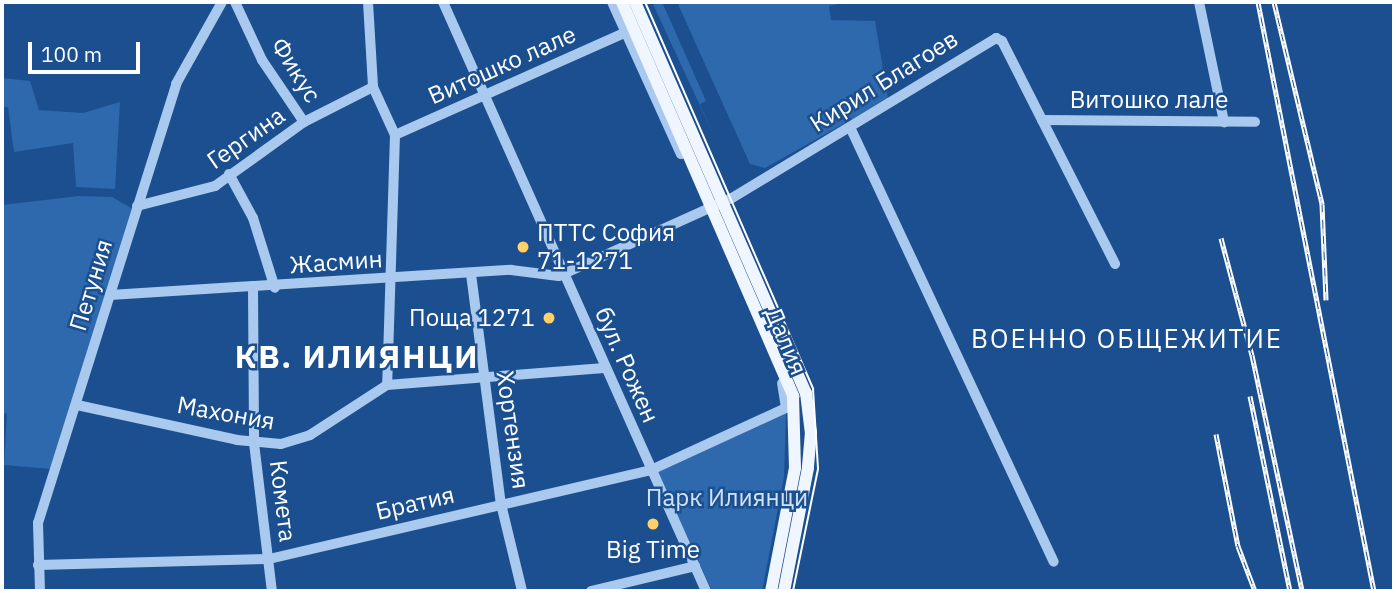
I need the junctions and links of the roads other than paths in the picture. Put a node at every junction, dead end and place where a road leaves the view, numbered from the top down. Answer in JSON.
{"nodes":[{"id":1,"x":222,"y":2,"type":"edge"},
{"id":2,"x":235,"y":2,"type":"edge"},
{"id":3,"x":368,"y":2,"type":"edge"},
{"id":4,"x":443,"y":2,"type":"edge"},
{"id":5,"x":612,"y":2,"type":"edge"},
{"id":6,"x":622,"y":2,"type":"edge"},
{"id":7,"x":635,"y":2,"type":"edge"},
{"id":8,"x":1199,"y":2,"type":"edge"},
{"id":9,"x":626,"y":32,"type":"junction"},
{"id":10,"x":373,"y":87,"type":"junction"},
{"id":11,"x":485,"y":97,"type":"junction"},
{"id":12,"x":1042,"y":120,"type":"junction"},
{"id":13,"x":304,"y":122,"type":"junction"},
{"id":14,"x":1224,"y":122,"type":"junction"},
{"id":15,"x":1255,"y":122,"type":"dead end"},
{"id":16,"x":672,"y":124,"type":"junction"},
{"id":17,"x":850,"y":127,"type":"junction"},
{"id":18,"x":396,"y":135,"type":"junction"},
{"id":19,"x":681,"y":154,"type":"dead end"},
{"id":20,"x":229,"y":174,"type":"junction"},
{"id":21,"x":718,"y":205,"type":"junction"},
{"id":22,"x":137,"y":206,"type":"junction"},
{"id":23,"x":1115,"y":264,"type":"dead end"},
{"id":24,"x":731,"y":266,"type":"dead end"},
{"id":25,"x":471,"y":274,"type":"junction"},
{"id":26,"x":564,"y":274,"type":"junction"},
{"id":27,"x":391,"y":279,"type":"junction"},
{"id":28,"x":275,"y":288,"type":"junction"},
{"id":29,"x":253,"y":289,"type":"junction"},
{"id":30,"x":745,"y":290,"type":"junction"},
{"id":31,"x":110,"y":295,"type":"junction"},
{"id":32,"x":604,"y":368,"type":"junction"},
{"id":33,"x":484,"y":378,"type":"junction"},
{"id":34,"x":387,"y":385,"type":"junction"},
{"id":35,"x":77,"y":405,"type":"junction"},
{"id":36,"x":786,"y":408,"type":"joint"},
{"id":37,"x":254,"y":443,"type":"junction"},
{"id":38,"x":651,"y":470,"type":"junction"},
{"id":39,"x":501,"y":504,"type":"junction"},
{"id":40,"x":269,"y":559,"type":"junction"},
{"id":41,"x":1054,"y":562,"type":"dead end"},
{"id":42,"x":38,"y":565,"type":"junction"},
{"id":43,"x":695,"y":566,"type":"junction"},
{"id":44,"x":40,"y":591,"type":"edge"},
{"id":45,"x":272,"y":591,"type":"edge"},
{"id":46,"x":522,"y":591,"type":"edge"},
{"id":47,"x":591,"y":591,"type":"edge"},
{"id":48,"x":706,"y":591,"type":"edge"},
{"id":49,"x":771,"y":591,"type":"edge"},
{"id":50,"x":784,"y":591,"type":"edge"}],
"edges":[{"from":1,"to":22,"type":"street","name":"Петуния"},
{"from":2,"to":13,"type":"street","name":"Фикус"},
{"from":3,"to":10,"type":"street"},
{"from":4,"to":11,"type":"street","name":"бул. Рожен"},
{"from":5,"to":9,"type":"street"},
{"from":6,"to":16,"type":"main road"},
{"from":7,"to":21,"type":"main road"},
{"from":8,"to":14,"type":"street"},
{"from":9,"to":11,"type":"street","name":"Витошко лале"},
{"from":9,"to":16,"type":"street"},
{"from":10,"to":13,"type":"street","name":"Гергина"},
{"from":10,"to":18,"type":"street"},
{"from":11,"to":18,"type":"street","name":"Витошко лале"},
{"from":11,"to":26,"type":"street","name":"бул. Рожен"},
{"from":12,"to":14,"type":"street","name":"Витошко лале"},
{"from":12,"to":17,"type":"street","name":"Кирил Благоев"},
{"from":12,"to":23,"type":"street","name":"Кирил Благоев"},
{"from":13,"to":20,"type":"street","name":"Гергина"},
{"from":14,"to":15,"type":"street","name":"Витошко лале"},
{"from":16,"to":19,"type":"street"},
{"from":16,"to":21,"type":"main road"},
{"from":17,"to":21,"type":"street","name":"Кирил Благоев"},
{"from":17,"to":41,"type":"street"},
{"from":18,"to":27,"type":"street"},
{"from":20,"to":22,"type":"street","name":"Гергина"},
{"from":20,"to":28,"type":"street"},
{"from":21,"to":26,"type":"street","name":"Кирил Благоев"},
{"from":21,"to":30,"type":"main road"},
{"from":21,"to":50,"type":"main road"},
{"from":22,"to":31,"type":"street","name":"Петуния"},
{"from":24,"to":30,"type":"street","name":"Далия"},
{"from":25,"to":26,"type":"street","name":"Жасмин"},
{"from":25,"to":27,"type":"street","name":"Жасмин"},
{"from":25,"to":33,"type":"street","name":"Хортензия"},
{"from":26,"to":32,"type":"street","name":"бул. Рожен"},
{"from":27,"to":28,"type":"street","name":"Жасмин"},
{"from":27,"to":34,"type":"street"},
{"from":28,"to":29,"type":"street","name":"Жасмин"},
{"from":29,"to":31,"type":"street","name":"Жасмин"},
{"from":29,"to":37,"type":"street","name":"Комета"},
{"from":30,"to":36,"type":"street","name":"Далия"},
{"from":30,"to":49,"type":"main road"},
{"from":31,"to":35,"type":"street","name":"Петуния"},
{"from":32,"to":33,"type":"street","name":"Махония"},
{"from":32,"to":38,"type":"street","name":"бул. Рожен"},
{"from":33,"to":34,"type":"street","name":"Махония"},
{"from":33,"to":39,"type":"street","name":"Хортензия"},
{"from":34,"to":37,"type":"street","name":"Махония"},
{"from":35,"to":37,"type":"street","name":"Махония"},
{"from":35,"to":42,"type":"street","name":"Петуния"},
{"from":36,"to":38,"type":"street","name":"Братия"},
{"from":37,"to":40,"type":"street","name":"Комета"},
{"from":38,"to":39,"type":"street","name":"Братия"},
{"from":38,"to":43,"type":"street","name":"бул. Рожен"},
{"from":39,"to":40,"type":"street","name":"Братия"},
{"from":39,"to":46,"type":"street","name":"Хортензия"},
{"from":40,"to":42,"type":"street","name":"Братия"},
{"from":40,"to":45,"type":"street","name":"Комета"},
{"from":42,"to":44,"type":"street","name":"Петуния"},
{"from":43,"to":47,"type":"street"},
{"from":43,"to":48,"type":"street","name":"бул. Рожен"}]}
